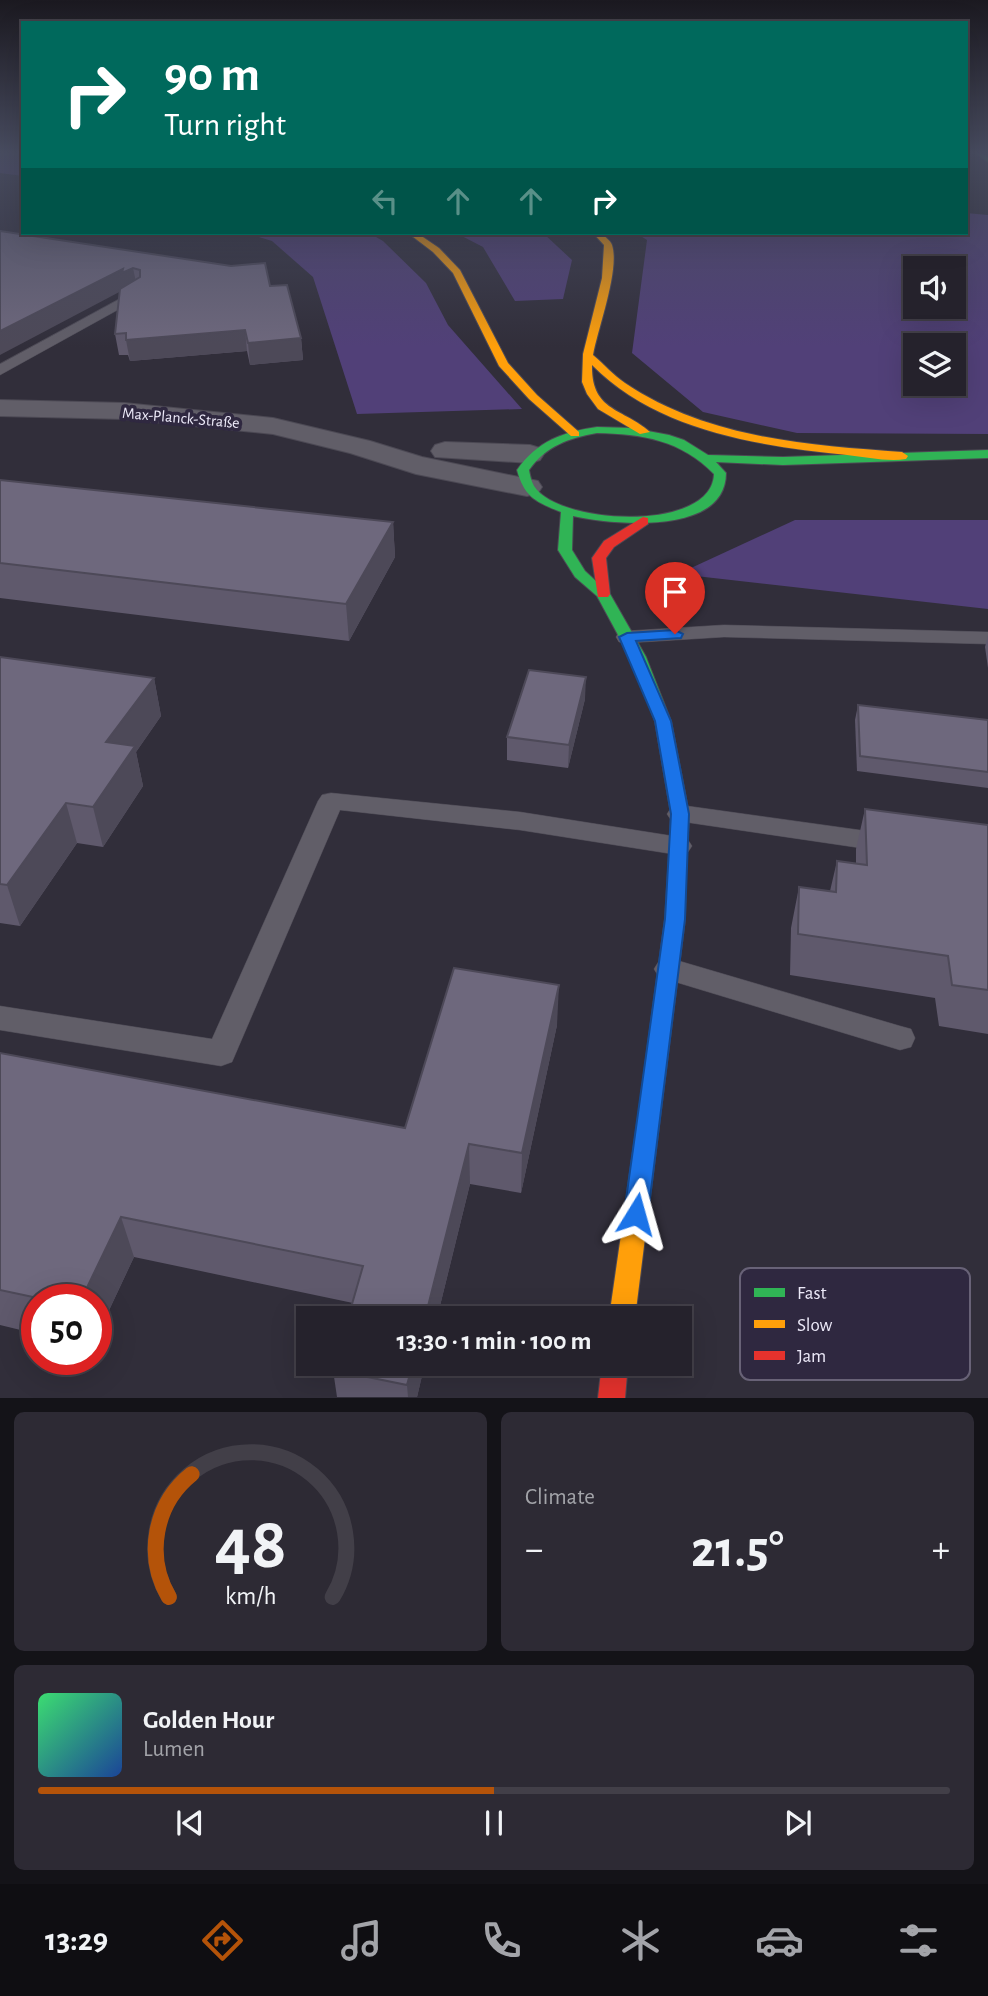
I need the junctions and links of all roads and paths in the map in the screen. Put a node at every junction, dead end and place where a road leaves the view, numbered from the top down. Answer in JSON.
{"nodes":[{"id":1,"x":415,"y":235,"type":"edge"},
{"id":2,"x":599,"y":235,"type":"edge"},
{"id":3,"x":136,"y":294,"type":"edge"},
{"id":4,"x":590,"y":357,"type":"junction"},
{"id":5,"x":0,"y":370,"type":"edge"},
{"id":6,"x":0,"y":408,"type":"edge"},
{"id":7,"x":644,"y":432,"type":"junction"},
{"id":8,"x":575,"y":434,"type":"junction"},
{"id":9,"x":360,"y":447,"type":"junction"},
{"id":10,"x":530,"y":454,"type":"junction"},
{"id":11,"x":988,"y":454,"type":"edge"},
{"id":12,"x":902,"y":456,"type":"junction"},
{"id":13,"x":710,"y":458,"type":"junction"},
{"id":14,"x":527,"y":487,"type":"junction"},
{"id":15,"x":567,"y":512,"type":"junction"},
{"id":16,"x":643,"y":521,"type":"junction"},
{"id":17,"x":603,"y":594,"type":"junction"},
{"id":18,"x":627,"y":637,"type":"junction"},
{"id":19,"x":988,"y":638,"type":"edge"},
{"id":20,"x":680,"y":814,"type":"junction"},
{"id":21,"x":906,"y":845,"type":"edge"},
{"id":22,"x":679,"y":846,"type":"junction"},
{"id":23,"x":669,"y":969,"type":"junction"},
{"id":24,"x":0,"y":1018,"type":"edge"},
{"id":25,"x":900,"y":1038,"type":"dead end"},
{"id":26,"x":624,"y":1306,"type":"edge"},
{"id":27,"x":614,"y":1376,"type":"edge"},
{"id":28,"x":611,"y":1398,"type":"edge"}],
"edges":[{"from":1,"to":8,"type":"main road"},
{"from":2,"to":4,"type":"main road"},
{"from":3,"to":5,"type":"lane"},
{"from":4,"to":7,"type":"main road"},
{"from":4,"to":12,"type":"main road"},
{"from":6,"to":9,"type":"street","name":"Max-Planck-Straße"},
{"from":7,"to":8,"type":"main road"},
{"from":7,"to":13,"type":"main road"},
{"from":8,"to":10,"type":"main road"},
{"from":9,"to":10,"type":"street","name":"Max-Planck-Straße"},
{"from":9,"to":14,"type":"street","name":"Max-Planck-Straße"},
{"from":10,"to":14,"type":"main road"},
{"from":11,"to":12,"type":"main road"},
{"from":12,"to":13,"type":"main road"},
{"from":13,"to":16,"type":"main road"},
{"from":14,"to":15,"type":"main road"},
{"from":15,"to":16,"type":"main road"},
{"from":15,"to":17,"type":"main road"},
{"from":16,"to":17,"type":"main road"},
{"from":17,"to":18,"type":"main road"},
{"from":18,"to":19,"type":"lane"},
{"from":18,"to":20,"type":"main road"},
{"from":20,"to":21,"type":"lane"},
{"from":20,"to":22,"type":"main road"},
{"from":22,"to":23,"type":"main road"},
{"from":22,"to":24,"type":"lane"},
{"from":23,"to":25,"type":"lane"},
{"from":23,"to":26,"type":"main road"},
{"from":27,"to":28,"type":"main road"}]}
